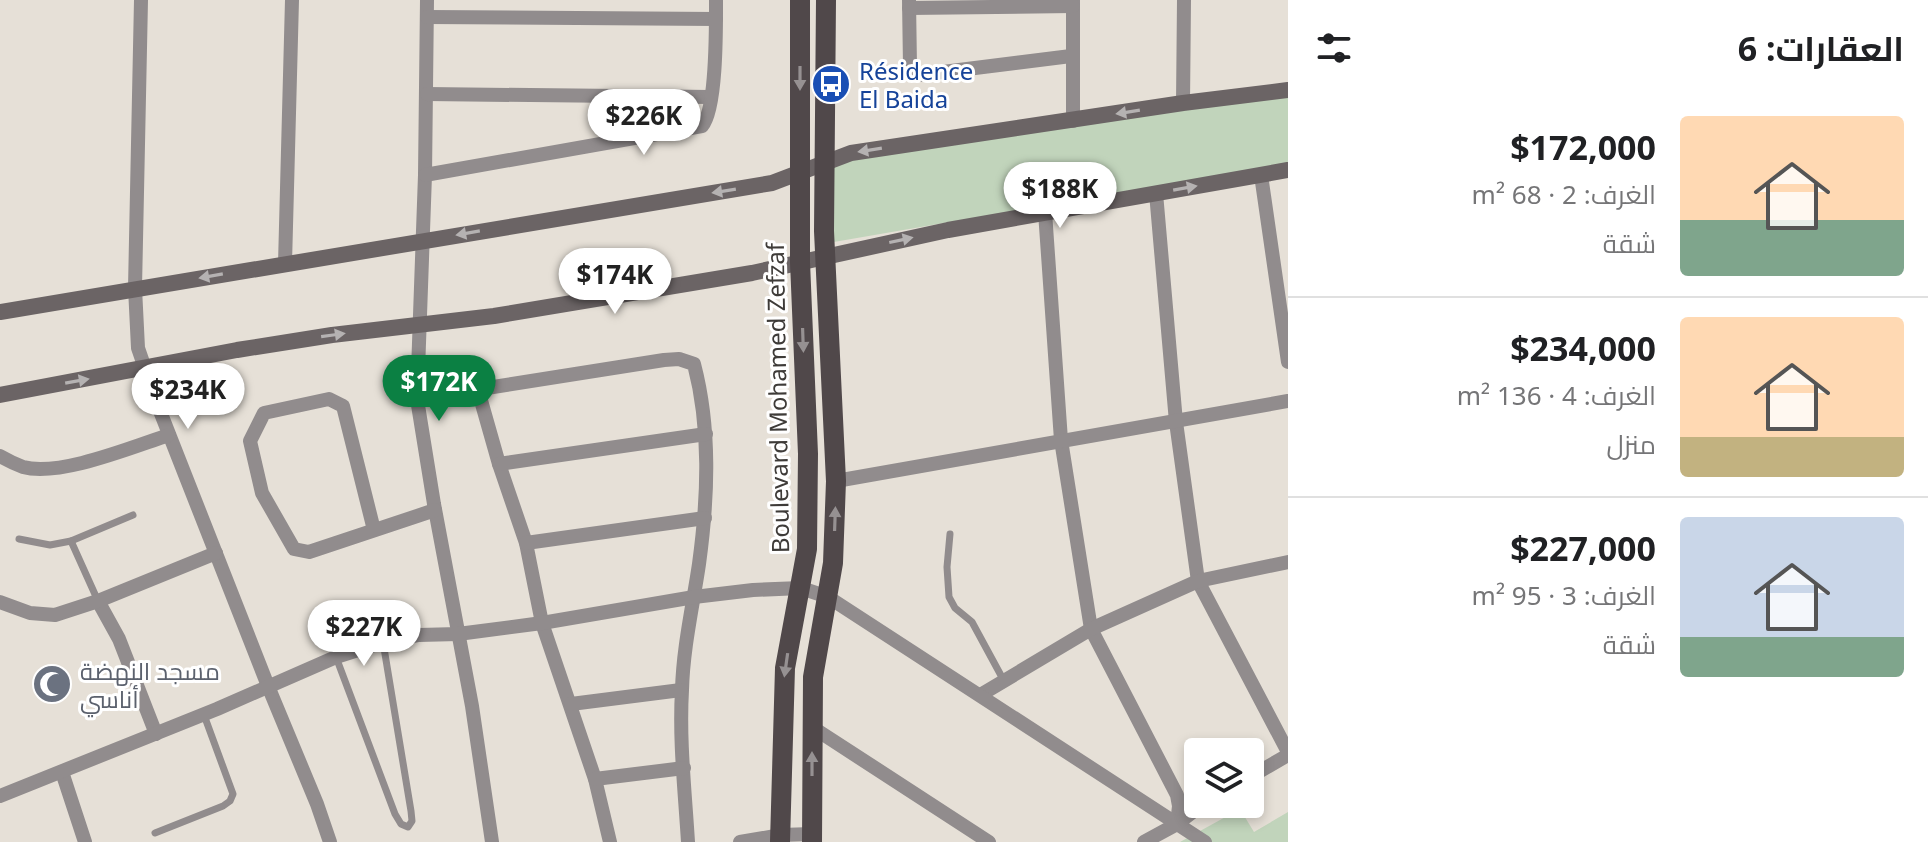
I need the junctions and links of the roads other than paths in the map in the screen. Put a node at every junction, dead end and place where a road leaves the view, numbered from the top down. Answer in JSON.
{"nodes":[{"id":1,"x":141,"y":0,"type":"edge"},
{"id":2,"x":292,"y":0,"type":"edge"},
{"id":3,"x":427,"y":0,"type":"edge"},
{"id":4,"x":716,"y":0,"type":"edge"},
{"id":5,"x":800,"y":0,"type":"edge"},
{"id":6,"x":826,"y":0,"type":"edge"},
{"id":7,"x":1184,"y":0,"type":"edge"},
{"id":8,"x":1073,"y":3,"type":"edge"},
{"id":9,"x":909,"y":4,"type":"edge"},
{"id":10,"x":427,"y":17,"type":"junction"},
{"id":11,"x":716,"y":19,"type":"junction"},
{"id":12,"x":1071,"y":56,"type":"junction"},
{"id":13,"x":1288,"y":90,"type":"edge"},
{"id":14,"x":427,"y":94,"type":"junction"},
{"id":15,"x":711,"y":97,"type":"junction"},
{"id":16,"x":1183,"y":103,"type":"junction"},
{"id":17,"x":1073,"y":121,"type":"junction"},
{"id":18,"x":824,"y":162,"type":"junction"},
{"id":19,"x":1288,"y":170,"type":"edge"},
{"id":20,"x":800,"y":173,"type":"junction"},
{"id":21,"x":425,"y":175,"type":"junction"},
{"id":22,"x":1261,"y":175,"type":"junction"},
{"id":23,"x":1156,"y":193,"type":"junction"},
{"id":24,"x":1045,"y":212,"type":"junction"},
{"id":25,"x":424,"y":240,"type":"junction"},
{"id":26,"x":825,"y":256,"type":"junction"},
{"id":27,"x":800,"y":262,"type":"junction"},
{"id":28,"x":285,"y":264,"type":"junction"},
{"id":29,"x":135,"y":288,"type":"junction"},
{"id":30,"x":0,"y":312,"type":"edge"},
{"id":31,"x":420,"y":325,"type":"junction"},
{"id":32,"x":1288,"y":362,"type":"edge"},
{"id":33,"x":142,"y":366,"type":"junction"},
{"id":34,"x":478,"y":390,"type":"junction"},
{"id":35,"x":0,"y":395,"type":"edge"},
{"id":36,"x":417,"y":399,"type":"junction"},
{"id":37,"x":1288,"y":401,"type":"edge"},
{"id":38,"x":1176,"y":422,"type":"junction"},
{"id":39,"x":706,"y":434,"type":"junction"},
{"id":40,"x":169,"y":435,"type":"junction"},
{"id":41,"x":1061,"y":440,"type":"junction"},
{"id":42,"x":0,"y":456,"type":"edge"},
{"id":43,"x":499,"y":464,"type":"junction"},
{"id":44,"x":836,"y":481,"type":"junction"},
{"id":45,"x":435,"y":510,"type":"junction"},
{"id":46,"x":133,"y":515,"type":"dead end"},
{"id":47,"x":705,"y":518,"type":"junction"},
{"id":48,"x":374,"y":530,"type":"junction"},
{"id":49,"x":950,"y":534,"type":"dead end"},
{"id":50,"x":19,"y":539,"type":"dead end"},
{"id":51,"x":71,"y":541,"type":"junction"},
{"id":52,"x":526,"y":543,"type":"junction"},
{"id":53,"x":216,"y":553,"type":"junction"},
{"id":54,"x":1288,"y":562,"type":"edge"},
{"id":55,"x":1198,"y":581,"type":"junction"},
{"id":56,"x":801,"y":588,"type":"junction"},
{"id":57,"x":694,"y":597,"type":"junction"},
{"id":58,"x":828,"y":597,"type":"junction"},
{"id":59,"x":98,"y":601,"type":"junction"},
{"id":60,"x":0,"y":602,"type":"edge"},
{"id":61,"x":542,"y":623,"type":"junction"},
{"id":62,"x":1091,"y":629,"type":"junction"},
{"id":63,"x":458,"y":634,"type":"junction"},
{"id":64,"x":383,"y":642,"type":"junction"},
{"id":65,"x":336,"y":657,"type":"junction"},
{"id":66,"x":1004,"y":681,"type":"junction"},
{"id":67,"x":268,"y":686,"type":"junction"},
{"id":68,"x":681,"y":690,"type":"junction"},
{"id":69,"x":982,"y":694,"type":"junction"},
{"id":70,"x":571,"y":704,"type":"junction"},
{"id":71,"x":204,"y":715,"type":"junction"},
{"id":72,"x":812,"y":727,"type":"junction"},
{"id":73,"x":156,"y":734,"type":"junction"},
{"id":74,"x":1288,"y":753,"type":"edge"},
{"id":75,"x":684,"y":768,"type":"junction"},
{"id":76,"x":1264,"y":768,"type":"edge"},
{"id":77,"x":62,"y":772,"type":"junction"},
{"id":78,"x":595,"y":779,"type":"junction"},
{"id":79,"x":0,"y":796,"type":"edge"},
{"id":80,"x":1185,"y":818,"type":"edge"},
{"id":81,"x":1177,"y":824,"type":"junction"},
{"id":82,"x":155,"y":833,"type":"dead end"},
{"id":83,"x":812,"y":838,"type":"edge"},
{"id":84,"x":780,"y":839,"type":"edge"},
{"id":85,"x":85,"y":842,"type":"edge"},
{"id":86,"x":330,"y":842,"type":"edge"},
{"id":87,"x":492,"y":842,"type":"edge"},
{"id":88,"x":610,"y":842,"type":"edge"},
{"id":89,"x":688,"y":842,"type":"edge"},
{"id":90,"x":740,"y":842,"type":"edge"},
{"id":91,"x":989,"y":842,"type":"edge"},
{"id":92,"x":1144,"y":842,"type":"edge"},
{"id":93,"x":1205,"y":842,"type":"edge"}],
"edges":[{"from":1,"to":29,"type":"street"},
{"from":2,"to":28,"type":"street"},
{"from":3,"to":10,"type":"street"},
{"from":4,"to":11,"type":"street"},
{"from":5,"to":20,"type":"main road","name":"Boulevard Mohamed Zefzaf","one_way":true},
{"from":6,"to":18,"type":"main road","name":"Boulevard Mohamed Zefzaf"},
{"from":7,"to":16,"type":"street"},
{"from":8,"to":9,"type":"street"},
{"from":8,"to":12,"type":"street"},
{"from":9,"to":12,"type":"street"},
{"from":10,"to":11,"type":"street"},
{"from":10,"to":14,"type":"street"},
{"from":11,"to":15,"type":"street"},
{"from":12,"to":17,"type":"street"},
{"from":13,"to":16,"type":"street"},
{"from":14,"to":15,"type":"street"},
{"from":14,"to":21,"type":"street"},
{"from":15,"to":21,"type":"street"},
{"from":16,"to":17,"type":"street","one_way":true},
{"from":17,"to":18,"type":"street","one_way":true},
{"from":18,"to":20,"type":"street"},
{"from":18,"to":26,"type":"main road","name":"Boulevard Mohamed Zefzaf"},
{"from":19,"to":22,"type":"street"},
{"from":20,"to":25,"type":"street","one_way":true},
{"from":20,"to":27,"type":"main road","name":"Boulevard Mohamed Zefzaf"},
{"from":21,"to":25,"type":"street"},
{"from":23,"to":22,"type":"street","one_way":true},
{"from":22,"to":32,"type":"street"},
{"from":23,"to":24,"type":"street"},
{"from":23,"to":38,"type":"street"},
{"from":26,"to":24,"type":"street","one_way":true},
{"from":24,"to":41,"type":"street"},
{"from":25,"to":28,"type":"street"},
{"from":25,"to":31,"type":"street"},
{"from":26,"to":27,"type":"street"},
{"from":26,"to":44,"type":"main road","name":"Boulevard Mohamed Zefzaf"},
{"from":27,"to":31,"type":"street"},
{"from":27,"to":56,"type":"main road","name":"Boulevard Mohamed Zefzaf","one_way":true},
{"from":28,"to":29,"type":"street","one_way":true},
{"from":29,"to":30,"type":"street"},
{"from":29,"to":33,"type":"street"},
{"from":33,"to":31,"type":"street","one_way":true},
{"from":31,"to":36,"type":"street"},
{"from":35,"to":33,"type":"street","one_way":true},
{"from":33,"to":40,"type":"street"},
{"from":34,"to":36,"type":"street"},
{"from":34,"to":39,"type":"street"},
{"from":34,"to":43,"type":"street"},
{"from":36,"to":45,"type":"street"},
{"from":37,"to":38,"type":"street"},
{"from":38,"to":41,"type":"street"},
{"from":38,"to":55,"type":"street"},
{"from":39,"to":43,"type":"street"},
{"from":39,"to":47,"type":"street"},
{"from":40,"to":42,"type":"street"},
{"from":40,"to":53,"type":"street"},
{"from":41,"to":44,"type":"street"},
{"from":41,"to":62,"type":"street"},
{"from":43,"to":52,"type":"street"},
{"from":58,"to":44,"type":"main road","name":"Boulevard Mohamed Zefzaf","one_way":true},
{"from":45,"to":48,"type":"street"},
{"from":45,"to":63,"type":"street"},
{"from":46,"to":51,"type":"lane"},
{"from":47,"to":52,"type":"street"},
{"from":47,"to":57,"type":"street"},
{"from":48,"to":48,"type":"street"},
{"from":49,"to":66,"type":"lane"},
{"from":50,"to":51,"type":"lane"},
{"from":51,"to":59,"type":"lane"},
{"from":52,"to":61,"type":"street"},
{"from":53,"to":59,"type":"street"},
{"from":53,"to":67,"type":"street"},
{"from":54,"to":55,"type":"street"},
{"from":55,"to":62,"type":"street"},
{"from":55,"to":74,"type":"street"},
{"from":56,"to":57,"type":"street"},
{"from":56,"to":58,"type":"street"},
{"from":56,"to":84,"type":"main road","name":"Boulevard Mohamed Zefzaf","one_way":true},
{"from":57,"to":61,"type":"street"},
{"from":57,"to":68,"type":"street"},
{"from":58,"to":69,"type":"street"},
{"from":58,"to":72,"type":"main road","name":"Boulevard Mohamed Zefzaf"},
{"from":59,"to":60,"type":"street"},
{"from":59,"to":73,"type":"street"},
{"from":61,"to":63,"type":"street"},
{"from":61,"to":70,"type":"street"},
{"from":62,"to":66,"type":"street"},
{"from":62,"to":81,"type":"street"},
{"from":63,"to":64,"type":"street"},
{"from":63,"to":87,"type":"street"},
{"from":64,"to":65,"type":"street"},
{"from":64,"to":65,"type":"lane"},
{"from":65,"to":67,"type":"street"},
{"from":66,"to":69,"type":"street"},
{"from":67,"to":71,"type":"street"},
{"from":67,"to":86,"type":"street"},
{"from":68,"to":70,"type":"street"},
{"from":68,"to":75,"type":"street"},
{"from":69,"to":81,"type":"street"},
{"from":70,"to":78,"type":"street"},
{"from":71,"to":73,"type":"street"},
{"from":71,"to":82,"type":"lane"},
{"from":83,"to":72,"type":"main road","name":"Boulevard Mohamed Zefzaf","one_way":true},
{"from":72,"to":91,"type":"street"},
{"from":73,"to":77,"type":"street"},
{"from":74,"to":76,"type":"street"},
{"from":75,"to":78,"type":"street"},
{"from":75,"to":89,"type":"street"},
{"from":77,"to":79,"type":"street"},
{"from":77,"to":85,"type":"street"},
{"from":78,"to":88,"type":"street"},
{"from":80,"to":81,"type":"street"},
{"from":81,"to":92,"type":"street"},
{"from":81,"to":93,"type":"street"},
{"from":83,"to":84,"type":"street"},
{"from":84,"to":90,"type":"street"}]}
